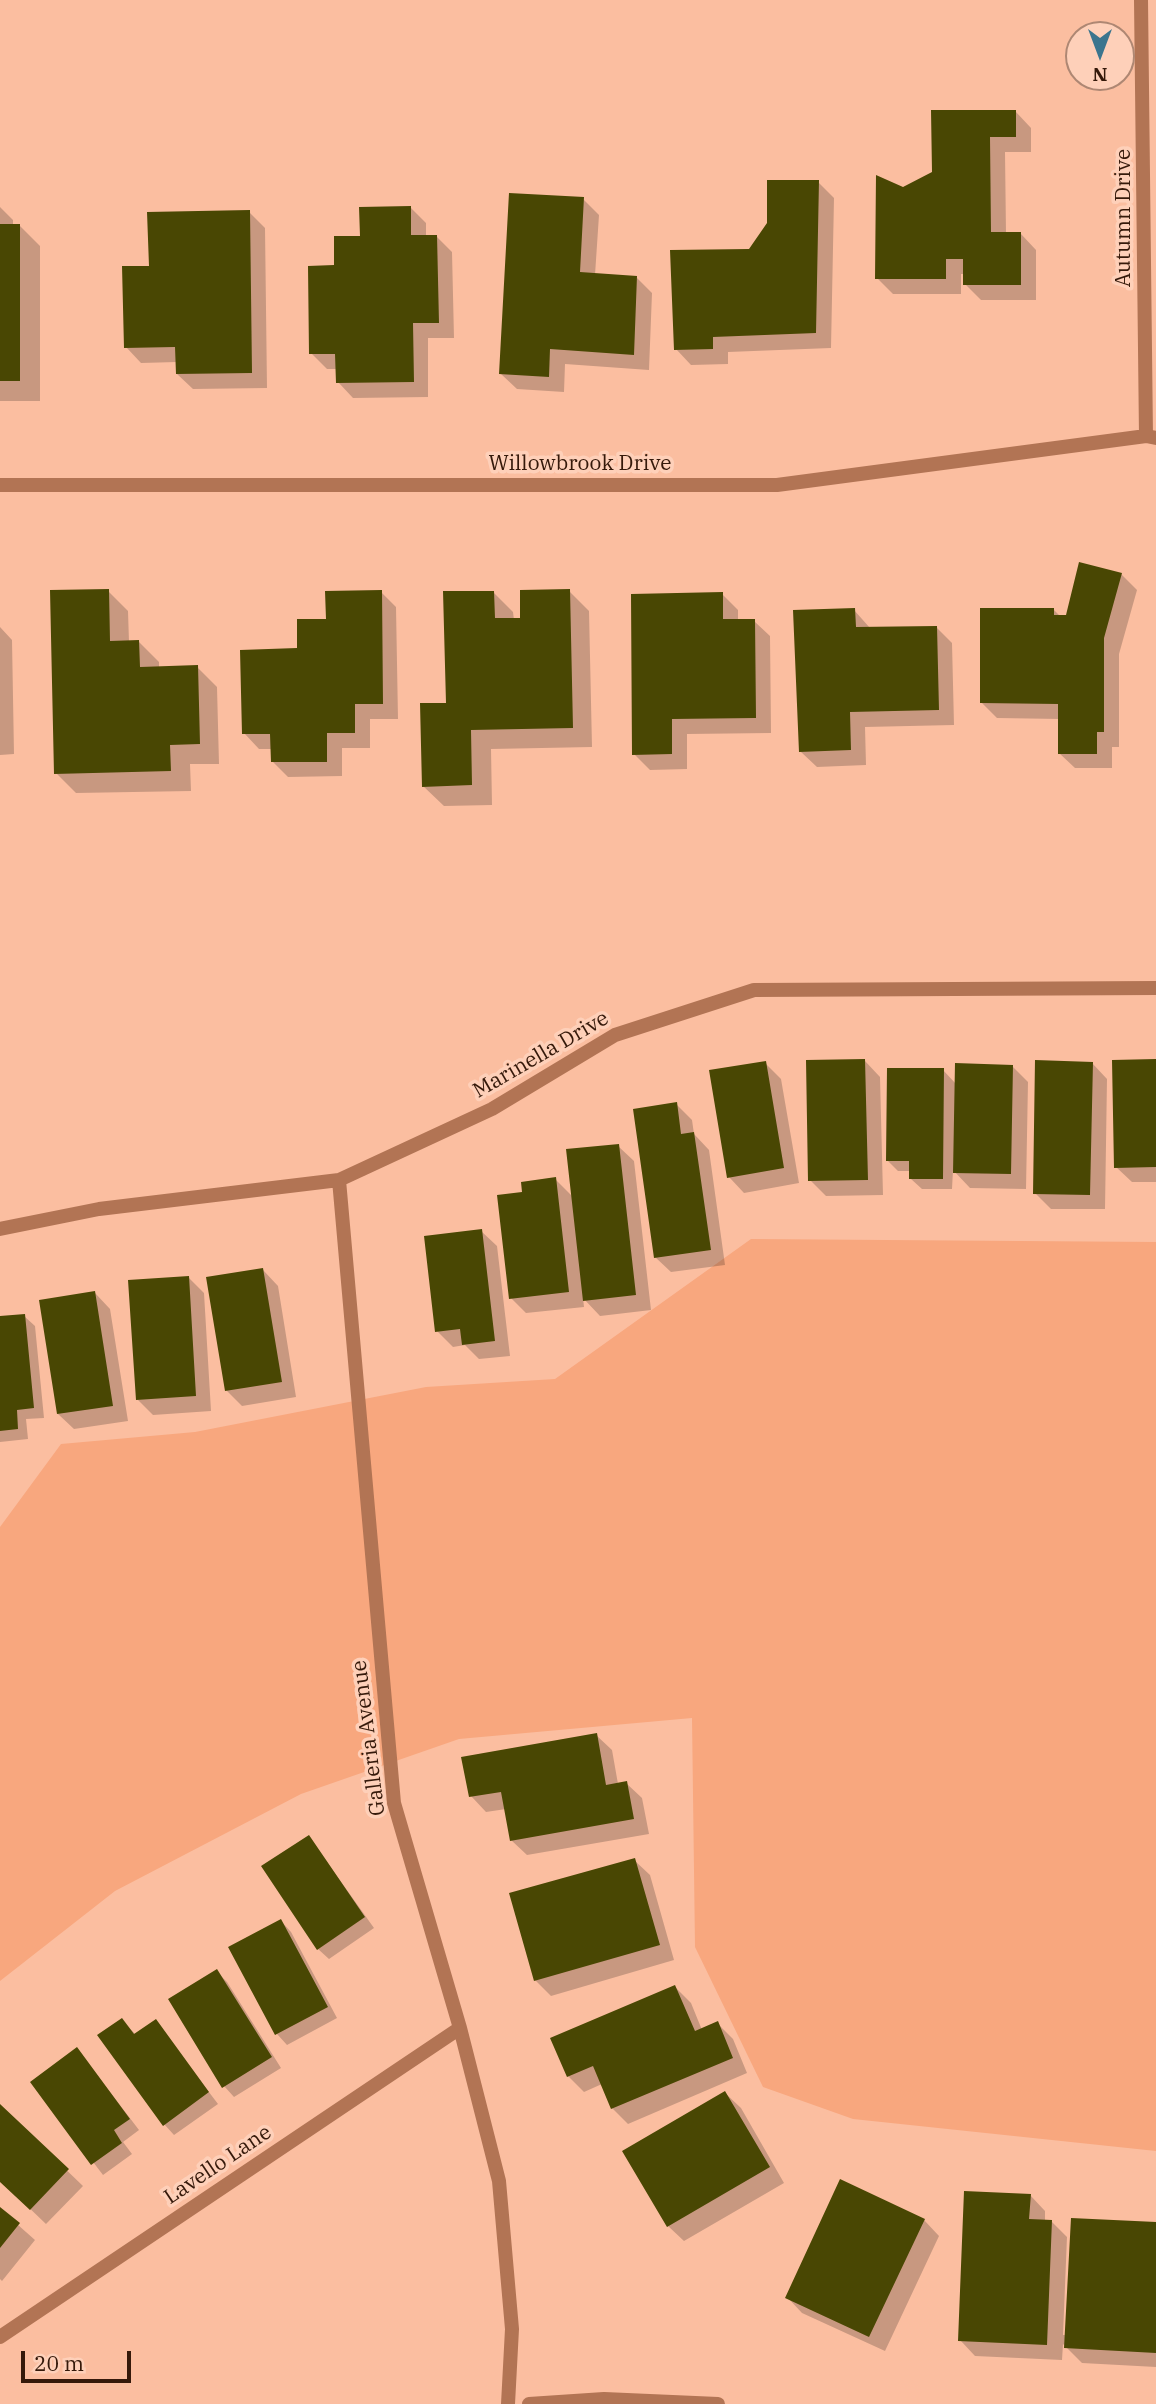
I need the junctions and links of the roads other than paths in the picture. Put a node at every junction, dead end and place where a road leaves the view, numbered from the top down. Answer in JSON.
{"nodes":[{"id":1,"x":1140,"y":0,"type":"edge"},
{"id":2,"x":1151,"y":437,"type":"edge"},
{"id":3,"x":0,"y":485,"type":"edge"},
{"id":4,"x":1156,"y":988,"type":"edge"},
{"id":5,"x":339,"y":1181,"type":"junction"},
{"id":6,"x":0,"y":1229,"type":"edge"},
{"id":7,"x":460,"y":2028,"type":"junction"},
{"id":8,"x":0,"y":2337,"type":"edge"},
{"id":9,"x":508,"y":2404,"type":"edge"},
{"id":10,"x":529,"y":2404,"type":"edge"},
{"id":11,"x":718,"y":2404,"type":"edge"}],
"edges":[{"from":1,"to":2,"type":"street","name":"Autumn Drive"},
{"from":2,"to":3,"type":"street","name":"Willowbrook Drive"},
{"from":4,"to":5,"type":"street","name":"Marinella Drive"},
{"from":5,"to":6,"type":"street","name":"Marinella Drive"},
{"from":5,"to":7,"type":"street","name":"Galleria Avenue"},
{"from":7,"to":8,"type":"street","name":"Lavello Lane"},
{"from":7,"to":9,"type":"street","name":"Galleria Avenue"},
{"from":10,"to":11,"type":"street"}]}
